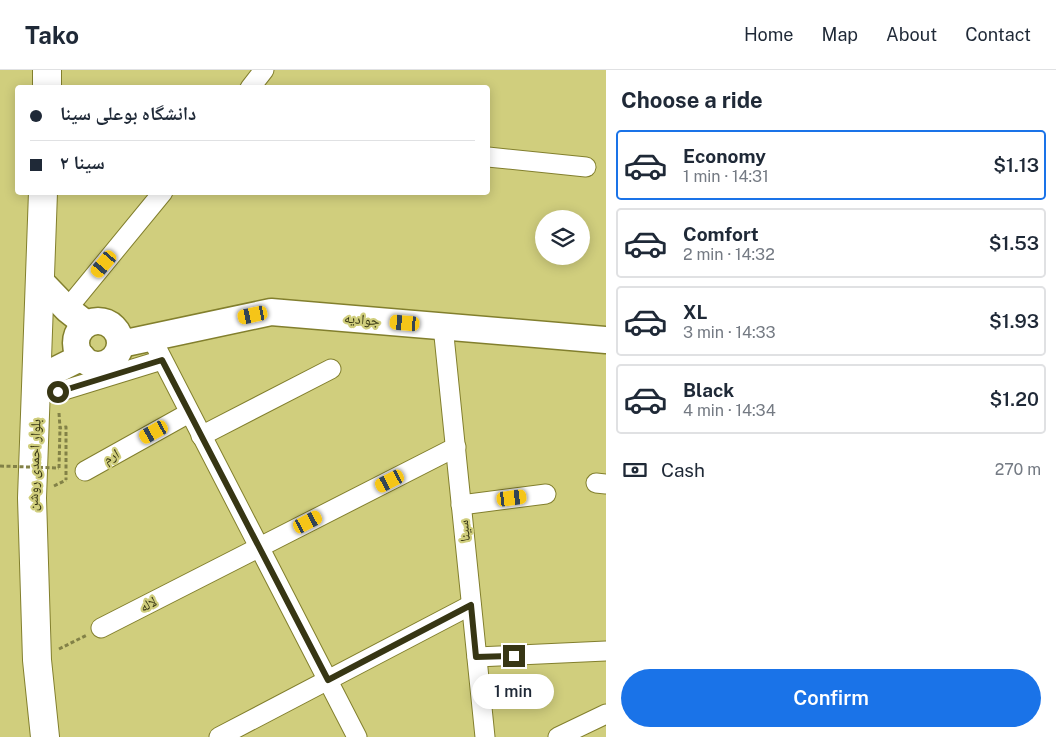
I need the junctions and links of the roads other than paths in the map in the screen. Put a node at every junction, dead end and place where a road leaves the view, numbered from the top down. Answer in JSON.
{"nodes":[{"id":1,"x":47,"y":70,"type":"edge"},
{"id":2,"x":264,"y":70,"type":"edge"},
{"id":3,"x":47,"y":85,"type":"edge"},
{"id":4,"x":252,"y":85,"type":"edge"},
{"id":5,"x":490,"y":158,"type":"edge"},
{"id":6,"x":586,"y":167,"type":"dead end"},
{"id":7,"x":43,"y":195,"type":"edge"},
{"id":8,"x":161,"y":195,"type":"edge"},
{"id":9,"x":41,"y":282,"type":"junction"},
{"id":10,"x":76,"y":317,"type":"junction"},
{"id":11,"x":443,"y":326,"type":"junction"},
{"id":12,"x":150,"y":337,"type":"junction"},
{"id":13,"x":606,"y":340,"type":"edge"},
{"id":14,"x":121,"y":344,"type":"junction"},
{"id":15,"x":82,"y":358,"type":"junction"},
{"id":16,"x":162,"y":360,"type":"junction"},
{"id":17,"x":331,"y":369,"type":"dead end"},
{"id":18,"x":47,"y":389,"type":"junction"},
{"id":19,"x":189,"y":413,"type":"junction"},
{"id":20,"x":201,"y":436,"type":"junction"},
{"id":21,"x":456,"y":448,"type":"junction"},
{"id":22,"x":85,"y":470,"type":"road end"},
{"id":23,"x":546,"y":494,"type":"dead end"},
{"id":24,"x":461,"y":505,"type":"junction"},
{"id":25,"x":259,"y":548,"type":"junction"},
{"id":26,"x":471,"y":605,"type":"junction"},
{"id":27,"x":101,"y":628,"type":"road end"},
{"id":28,"x":606,"y":651,"type":"edge"},
{"id":29,"x":476,"y":657,"type":"junction"},
{"id":30,"x":328,"y":680,"type":"junction"},
{"id":31,"x":606,"y":714,"type":"edge"},
{"id":32,"x":45,"y":737,"type":"edge"},
{"id":33,"x":219,"y":737,"type":"edge"},
{"id":34,"x":357,"y":737,"type":"edge"},
{"id":35,"x":485,"y":737,"type":"edge"},
{"id":36,"x":558,"y":737,"type":"edge"}],
"edges":[{"from":1,"to":3,"type":"highway"},
{"from":2,"to":4,"type":"street"},
{"from":5,"to":6,"type":"street"},
{"from":7,"to":9,"type":"highway","name":"بلوار احمدی روشن"},
{"from":8,"to":10,"type":"street"},
{"from":9,"to":10,"type":"main road"},
{"from":9,"to":18,"type":"highway","name":"بلوار احمدی روشن"},
{"from":10,"to":14,"type":"main road"},
{"from":10,"to":15,"type":"main road"},
{"from":11,"to":12,"type":"main road","name":"جوادیه"},
{"from":11,"to":13,"type":"main road","name":"جوادیه"},
{"from":11,"to":21,"type":"street","name":"سینا"},
{"from":12,"to":14,"type":"main road","name":"جوادیه"},
{"from":12,"to":16,"type":"street"},
{"from":14,"to":15,"type":"main road"},
{"from":15,"to":18,"type":"main road"},
{"from":16,"to":18,"type":"street"},
{"from":16,"to":19,"type":"street"},
{"from":17,"to":20,"type":"street"},
{"from":18,"to":32,"type":"highway","name":"بلوار احمدی روشن"},
{"from":19,"to":20,"type":"street"},
{"from":19,"to":22,"type":"street","name":"ارم"},
{"from":20,"to":25,"type":"street"},
{"from":21,"to":24,"type":"street","name":"سینا"},
{"from":21,"to":25,"type":"street","name":"لاله"},
{"from":23,"to":24,"type":"street"},
{"from":24,"to":26,"type":"street","name":"سینا"},
{"from":25,"to":27,"type":"street","name":"لاله"},
{"from":25,"to":30,"type":"street"},
{"from":26,"to":29,"type":"street","name":"سینا"},
{"from":26,"to":30,"type":"street"},
{"from":28,"to":29,"type":"street"},
{"from":29,"to":35,"type":"street","name":"سینا"},
{"from":30,"to":33,"type":"street"},
{"from":30,"to":34,"type":"street"},
{"from":31,"to":36,"type":"street"}]}
